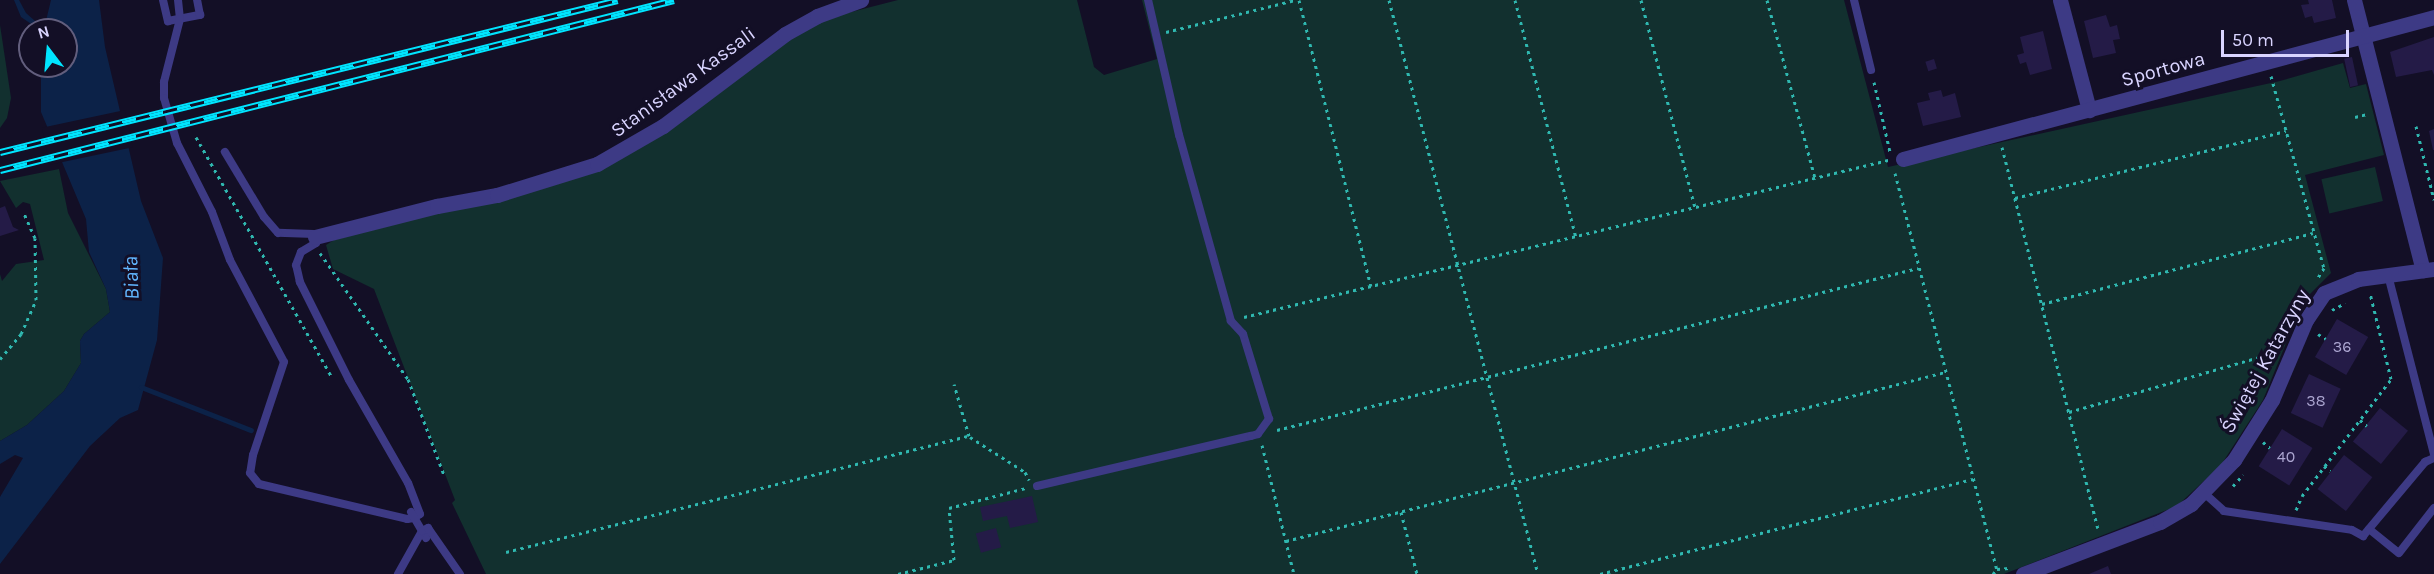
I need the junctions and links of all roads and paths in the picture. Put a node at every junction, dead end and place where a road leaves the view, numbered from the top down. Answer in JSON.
{"nodes":[{"id":1,"x":163,"y":0,"type":"edge"},
{"id":2,"x":178,"y":0,"type":"edge"},
{"id":3,"x":197,"y":0,"type":"edge"},
{"id":4,"x":861,"y":0,"type":"edge"},
{"id":5,"x":1148,"y":0,"type":"edge"},
{"id":6,"x":1297,"y":0,"type":"edge"},
{"id":7,"x":1389,"y":0,"type":"edge"},
{"id":8,"x":1515,"y":0,"type":"edge"},
{"id":9,"x":1641,"y":0,"type":"edge"},
{"id":10,"x":1767,"y":0,"type":"edge"},
{"id":11,"x":1854,"y":0,"type":"edge"},
{"id":12,"x":2060,"y":0,"type":"edge"},
{"id":13,"x":2354,"y":0,"type":"edge"},
{"id":14,"x":2434,"y":17,"type":"edge"},
{"id":15,"x":180,"y":19,"type":"junction"},
{"id":16,"x":1156,"y":35,"type":"junction"},
{"id":17,"x":2364,"y":36,"type":"junction"},
{"id":18,"x":1871,"y":70,"type":"joint"},
{"id":19,"x":2272,"y":80,"type":"dead end"},
{"id":20,"x":2089,"y":110,"type":"junction"},
{"id":21,"x":2416,"y":126,"type":"dead end"},
{"id":22,"x":2286,"y":131,"type":"junction"},
{"id":23,"x":1999,"y":134,"type":"junction"},
{"id":24,"x":196,"y":137,"type":"dead end"},
{"id":25,"x":225,"y":152,"type":"dead end"},
{"id":26,"x":1897,"y":159,"type":"junction"},
{"id":27,"x":1815,"y":179,"type":"junction"},
{"id":28,"x":2015,"y":198,"type":"junction"},
{"id":29,"x":2434,"y":200,"type":"edge"},
{"id":30,"x":1695,"y":208,"type":"junction"},
{"id":31,"x":24,"y":213,"type":"dead end"},
{"id":32,"x":2314,"y":232,"type":"junction"},
{"id":33,"x":1576,"y":238,"type":"junction"},
{"id":34,"x":316,"y":240,"type":"junction"},
{"id":35,"x":1456,"y":265,"type":"junction"},
{"id":36,"x":1918,"y":268,"type":"junction"},
{"id":37,"x":2428,"y":269,"type":"edge"},
{"id":38,"x":2388,"y":275,"type":"junction"},
{"id":39,"x":2314,"y":281,"type":"dead end"},
{"id":40,"x":2368,"y":285,"type":"dead end"},
{"id":41,"x":1372,"y":287,"type":"junction"},
{"id":42,"x":2042,"y":304,"type":"junction"},
{"id":43,"x":1231,"y":321,"type":"junction"},
{"id":44,"x":2316,"y":333,"type":"dead end"},
{"id":45,"x":2326,"y":339,"type":"dead end"},
{"id":46,"x":2277,"y":353,"type":"dead end"},
{"id":47,"x":0,"y":359,"type":"edge"},
{"id":48,"x":1945,"y":372,"type":"junction"},
{"id":49,"x":1487,"y":376,"type":"junction"},
{"id":50,"x":334,"y":381,"type":"dead end"},
{"id":51,"x":954,"y":384,"type":"dead end"},
{"id":52,"x":2069,"y":412,"type":"junction"},
{"id":53,"x":2360,"y":420,"type":"junction"},
{"id":54,"x":2367,"y":426,"type":"dead end"},
{"id":55,"x":1258,"y":435,"type":"junction"},
{"id":56,"x":969,"y":436,"type":"junction"},
{"id":57,"x":2261,"y":441,"type":"dead end"},
{"id":58,"x":1262,"y":444,"type":"dead end"},
{"id":59,"x":2270,"y":448,"type":"dead end"},
{"id":60,"x":2434,"y":453,"type":"edge"},
{"id":61,"x":2434,"y":458,"type":"edge"},
{"id":62,"x":2324,"y":466,"type":"junction"},
{"id":63,"x":2330,"y":471,"type":"dead end"},
{"id":64,"x":444,"y":475,"type":"dead end"},
{"id":65,"x":1973,"y":479,"type":"junction"},
{"id":66,"x":1515,"y":483,"type":"junction"},
{"id":67,"x":1038,"y":486,"type":"dead end"},
{"id":68,"x":2203,"y":492,"type":"junction"},
{"id":69,"x":2434,"y":508,"type":"edge"},
{"id":70,"x":1401,"y":512,"type":"junction"},
{"id":71,"x":412,"y":515,"type":"junction"},
{"id":72,"x":2294,"y":522,"type":"junction"},
{"id":73,"x":2098,"y":528,"type":"dead end"},
{"id":74,"x":2369,"y":529,"type":"junction"},
{"id":75,"x":424,"y":535,"type":"junction"},
{"id":76,"x":1286,"y":541,"type":"junction"},
{"id":77,"x":506,"y":552,"type":"dead end"},
{"id":78,"x":398,"y":574,"type":"edge"},
{"id":79,"x":460,"y":574,"type":"edge"},
{"id":80,"x":898,"y":574,"type":"edge"},
{"id":81,"x":1294,"y":574,"type":"edge"},
{"id":82,"x":1417,"y":574,"type":"edge"},
{"id":83,"x":1538,"y":574,"type":"edge"},
{"id":84,"x":1600,"y":574,"type":"edge"},
{"id":85,"x":1993,"y":574,"type":"edge"},
{"id":86,"x":2023,"y":574,"type":"edge"}],
"edges":[{"from":1,"to":15,"type":"lane"},
{"from":2,"to":15,"type":"lane"},
{"from":3,"to":15,"type":"lane"},
{"from":4,"to":34,"type":"street","name":"Stanisława Kassali"},
{"from":5,"to":16,"type":"lane"},
{"from":6,"to":16,"type":"path"},
{"from":6,"to":41,"type":"path"},
{"from":7,"to":35,"type":"path"},
{"from":8,"to":33,"type":"path"},
{"from":9,"to":30,"type":"path"},
{"from":10,"to":27,"type":"path"},
{"from":11,"to":18,"type":"lane"},
{"from":12,"to":20,"type":"street"},
{"from":13,"to":17,"type":"street"},
{"from":14,"to":17,"type":"street","name":"Sportowa"},
{"from":15,"to":71,"type":"lane"},
{"from":16,"to":43,"type":"lane"},
{"from":17,"to":20,"type":"street","name":"Sportowa"},
{"from":17,"to":37,"type":"street"},
{"from":18,"to":26,"type":"path"},
{"from":19,"to":22,"type":"path"},
{"from":20,"to":23,"type":"street","name":"Sportowa"},
{"from":21,"to":29,"type":"path"},
{"from":22,"to":28,"type":"path"},
{"from":22,"to":32,"type":"path"},
{"from":23,"to":26,"type":"street","name":"Sportowa"},
{"from":23,"to":28,"type":"path"},
{"from":24,"to":50,"type":"path"},
{"from":25,"to":34,"type":"lane"},
{"from":26,"to":27,"type":"path"},
{"from":26,"to":36,"type":"path"},
{"from":27,"to":30,"type":"path"},
{"from":28,"to":42,"type":"path"},
{"from":30,"to":33,"type":"path"},
{"from":31,"to":47,"type":"path"},
{"from":32,"to":39,"type":"path"},
{"from":32,"to":42,"type":"path"},
{"from":33,"to":35,"type":"path"},
{"from":34,"to":64,"type":"path"},
{"from":34,"to":71,"type":"lane"},
{"from":35,"to":41,"type":"path"},
{"from":35,"to":49,"type":"path"},
{"from":36,"to":48,"type":"path"},
{"from":36,"to":49,"type":"path"},
{"from":37,"to":38,"type":"street","name":"Świętej Katarzyny"},
{"from":38,"to":60,"type":"lane"},
{"from":38,"to":68,"type":"street","name":"Świętej Katarzyny"},
{"from":40,"to":53,"type":"path"},
{"from":41,"to":43,"type":"path"},
{"from":42,"to":52,"type":"path"},
{"from":43,"to":55,"type":"lane"},
{"from":44,"to":45,"type":"path"},
{"from":46,"to":52,"type":"path"},
{"from":48,"to":65,"type":"path"},
{"from":48,"to":66,"type":"path"},
{"from":49,"to":55,"type":"path"},
{"from":49,"to":66,"type":"path"},
{"from":51,"to":56,"type":"path"},
{"from":52,"to":73,"type":"path"},
{"from":53,"to":54,"type":"path"},
{"from":53,"to":62,"type":"path"},
{"from":55,"to":67,"type":"lane"},
{"from":56,"to":77,"type":"path"},
{"from":56,"to":80,"type":"path"},
{"from":57,"to":59,"type":"path"},
{"from":58,"to":76,"type":"path"},
{"from":61,"to":74,"type":"lane"},
{"from":62,"to":63,"type":"path"},
{"from":62,"to":72,"type":"path"},
{"from":65,"to":84,"type":"path"},
{"from":65,"to":85,"type":"path"},
{"from":66,"to":70,"type":"path"},
{"from":66,"to":83,"type":"path"},
{"from":68,"to":72,"type":"lane"},
{"from":68,"to":86,"type":"street","name":"Świętej Katarzyny"},
{"from":69,"to":74,"type":"lane"},
{"from":70,"to":76,"type":"path"},
{"from":70,"to":82,"type":"path"},
{"from":71,"to":75,"type":"lane"},
{"from":72,"to":74,"type":"lane"},
{"from":75,"to":78,"type":"lane"},
{"from":75,"to":79,"type":"lane"},
{"from":76,"to":81,"type":"path"}]}
